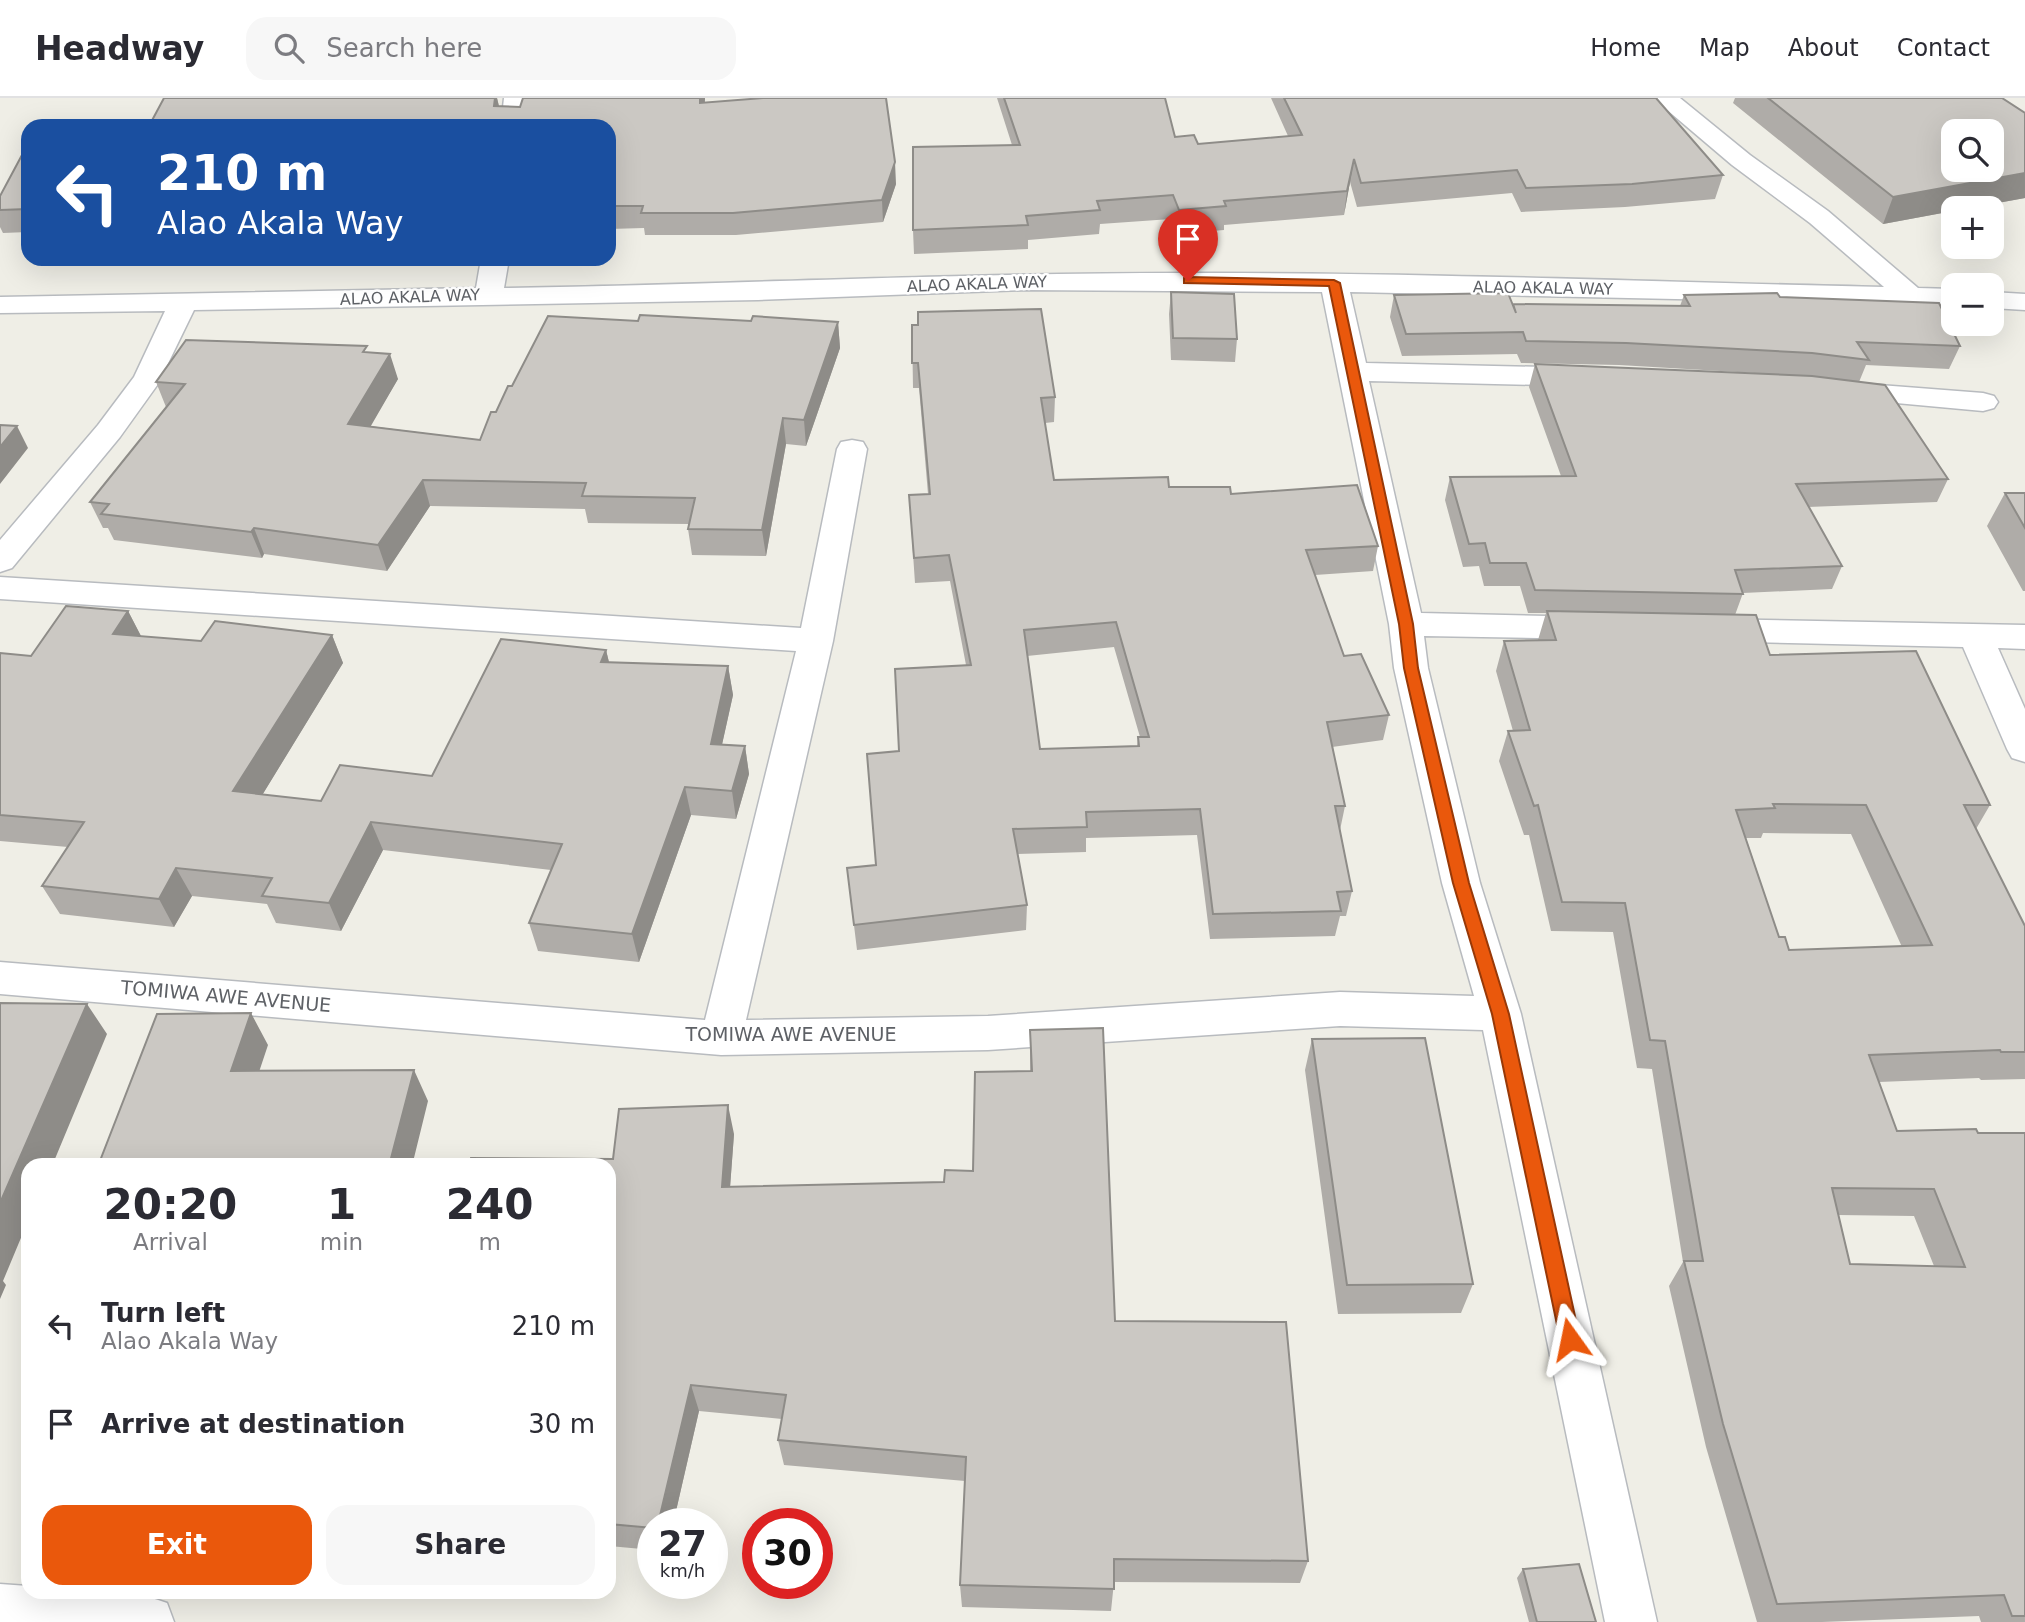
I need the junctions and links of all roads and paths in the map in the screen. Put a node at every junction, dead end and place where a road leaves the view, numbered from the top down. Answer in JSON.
{"nodes":[{"id":1,"x":516,"y":98,"type":"edge"},
{"id":2,"x":1665,"y":98,"type":"edge"},
{"id":3,"x":514,"y":119,"type":"edge"},
{"id":4,"x":494,"y":266,"type":"edge"},
{"id":5,"x":1334,"y":283,"type":"junction"},
{"id":6,"x":489,"y":295,"type":"junction"},
{"id":7,"x":1910,"y":295,"type":"junction"},
{"id":8,"x":1941,"y":297,"type":"edge"},
{"id":9,"x":2004,"y":301,"type":"edge"},
{"id":10,"x":2025,"y":302,"type":"edge"},
{"id":11,"x":183,"y":303,"type":"junction"},
{"id":12,"x":0,"y":305,"type":"edge"},
{"id":13,"x":1353,"y":372,"type":"junction"},
{"id":14,"x":1619,"y":377,"type":"edge"},
{"id":15,"x":1815,"y":388,"type":"edge"},
{"id":16,"x":1983,"y":402,"type":"dead end"},
{"id":17,"x":852,"y":449,"type":"dead end"},
{"id":18,"x":0,"y":561,"type":"edge"},
{"id":19,"x":0,"y":588,"type":"edge"},
{"id":20,"x":1406,"y":624,"type":"junction"},
{"id":21,"x":1628,"y":629,"type":"edge"},
{"id":22,"x":1684,"y":630,"type":"edge"},
{"id":23,"x":1975,"y":636,"type":"junction"},
{"id":24,"x":2025,"y":637,"type":"edge"},
{"id":25,"x":816,"y":641,"type":"junction"},
{"id":26,"x":2025,"y":749,"type":"edge"},
{"id":27,"x":0,"y":978,"type":"edge"},
{"id":28,"x":1500,"y":1014,"type":"junction"},
{"id":29,"x":721,"y":1038,"type":"junction"},
{"id":30,"x":0,"y":1610,"type":"edge"},
{"id":31,"x":148,"y":1622,"type":"edge"},
{"id":32,"x":1631,"y":1622,"type":"edge"}],
"edges":[{"from":1,"to":3,"type":"street"},
{"from":2,"to":7,"type":"street"},
{"from":4,"to":6,"type":"street"},
{"from":5,"to":6,"type":"street","name":"ALAO AKALA WAY"},
{"from":5,"to":7,"type":"street","name":"ALAO AKALA WAY"},
{"from":5,"to":13,"type":"street"},
{"from":6,"to":11,"type":"street","name":"ALAO AKALA WAY"},
{"from":7,"to":8,"type":"street","name":"ALAO AKALA WAY"},
{"from":9,"to":10,"type":"street"},
{"from":11,"to":12,"type":"street","name":"ALAO AKALA WAY"},
{"from":11,"to":18,"type":"street"},
{"from":13,"to":14,"type":"street"},
{"from":13,"to":20,"type":"street"},
{"from":15,"to":16,"type":"street"},
{"from":17,"to":25,"type":"street"},
{"from":19,"to":25,"type":"street"},
{"from":20,"to":21,"type":"street"},
{"from":20,"to":28,"type":"street"},
{"from":22,"to":23,"type":"street"},
{"from":23,"to":24,"type":"street"},
{"from":23,"to":26,"type":"street"},
{"from":25,"to":29,"type":"street"},
{"from":27,"to":29,"type":"street","name":"TOMIWA AWE AVENUE"},
{"from":28,"to":29,"type":"street","name":"TOMIWA AWE AVENUE"},
{"from":28,"to":32,"type":"street"},
{"from":30,"to":31,"type":"street"}]}
